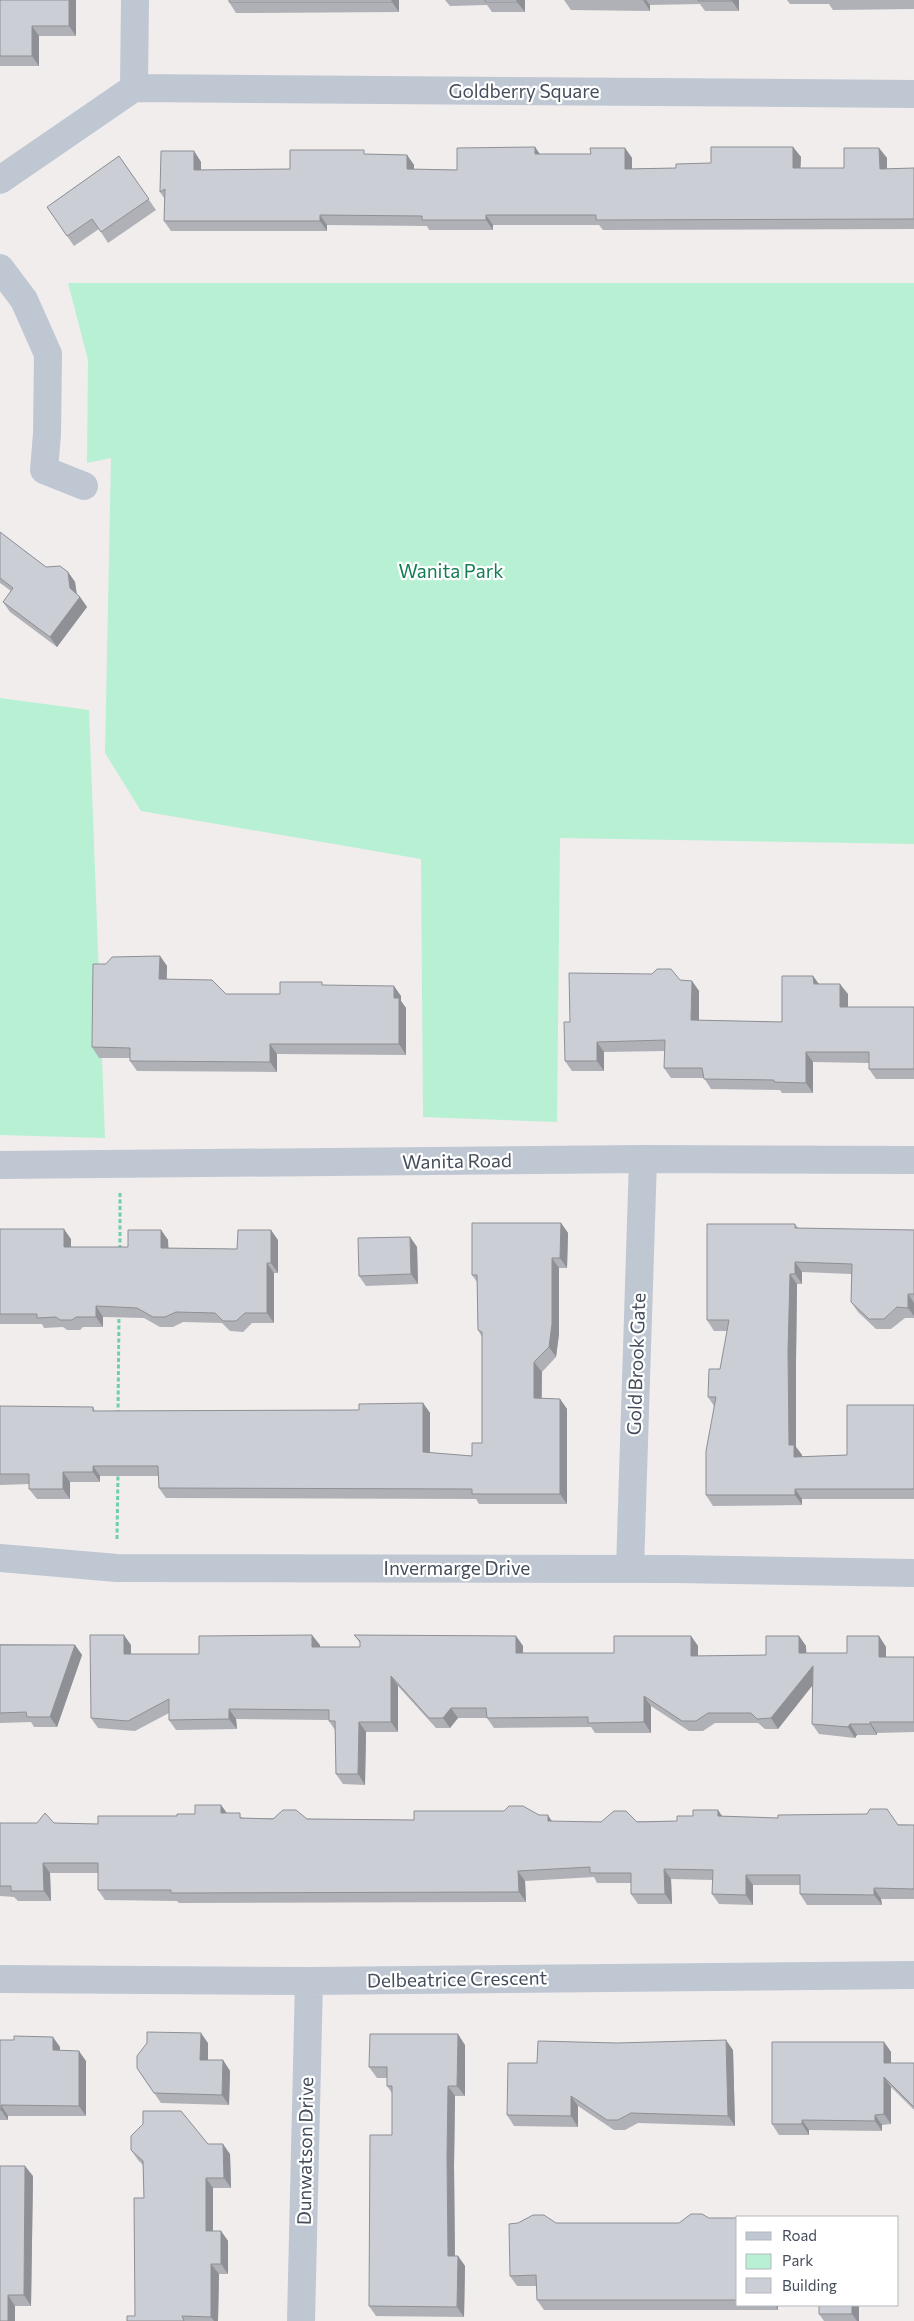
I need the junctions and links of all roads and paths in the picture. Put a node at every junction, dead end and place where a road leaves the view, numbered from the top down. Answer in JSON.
{"nodes":[{"id":1,"x":135,"y":0,"type":"edge"},
{"id":2,"x":134,"y":88,"type":"junction"},
{"id":3,"x":914,"y":94,"type":"edge"},
{"id":4,"x":0,"y":180,"type":"edge"},
{"id":5,"x":0,"y":268,"type":"edge"},
{"id":6,"x":84,"y":486,"type":"dead end"},
{"id":7,"x":643,"y":1159,"type":"junction"},
{"id":8,"x":914,"y":1160,"type":"edge"},
{"id":9,"x":0,"y":1165,"type":"edge"},
{"id":10,"x":120,"y":1165,"type":"junction"},
{"id":11,"x":120,"y":1257,"type":"edge"},
{"id":12,"x":119,"y":1306,"type":"edge"},
{"id":13,"x":118,"y":1416,"type":"edge"},
{"id":14,"x":118,"y":1465,"type":"edge"},
{"id":15,"x":0,"y":1558,"type":"edge"},
{"id":16,"x":117,"y":1568,"type":"junction"},
{"id":17,"x":630,"y":1569,"type":"junction"},
{"id":18,"x":914,"y":1573,"type":"edge"},
{"id":19,"x":914,"y":1975,"type":"edge"},
{"id":20,"x":0,"y":1979,"type":"edge"},
{"id":21,"x":309,"y":1981,"type":"junction"},
{"id":22,"x":301,"y":2321,"type":"edge"}],
"edges":[{"from":1,"to":2,"type":"street"},
{"from":2,"to":3,"type":"street","name":"Goldberry Square"},
{"from":2,"to":4,"type":"street"},
{"from":5,"to":6,"type":"street"},
{"from":7,"to":8,"type":"street","name":"Wanita Road"},
{"from":7,"to":10,"type":"street","name":"Wanita Road"},
{"from":7,"to":17,"type":"street","name":"Gold Brook Gate"},
{"from":9,"to":10,"type":"street","name":"Wanita Road"},
{"from":10,"to":11,"type":"path"},
{"from":12,"to":13,"type":"path"},
{"from":14,"to":16,"type":"path"},
{"from":15,"to":16,"type":"street","name":"Invermarge Drive"},
{"from":16,"to":17,"type":"street","name":"Invermarge Drive"},
{"from":17,"to":18,"type":"street","name":"Invermarge Drive"},
{"from":19,"to":21,"type":"street","name":"Delbeatrice Crescent"},
{"from":20,"to":21,"type":"street","name":"Delbeatrice Crescent"},
{"from":21,"to":22,"type":"street","name":"Dunwatson Drive"}]}
